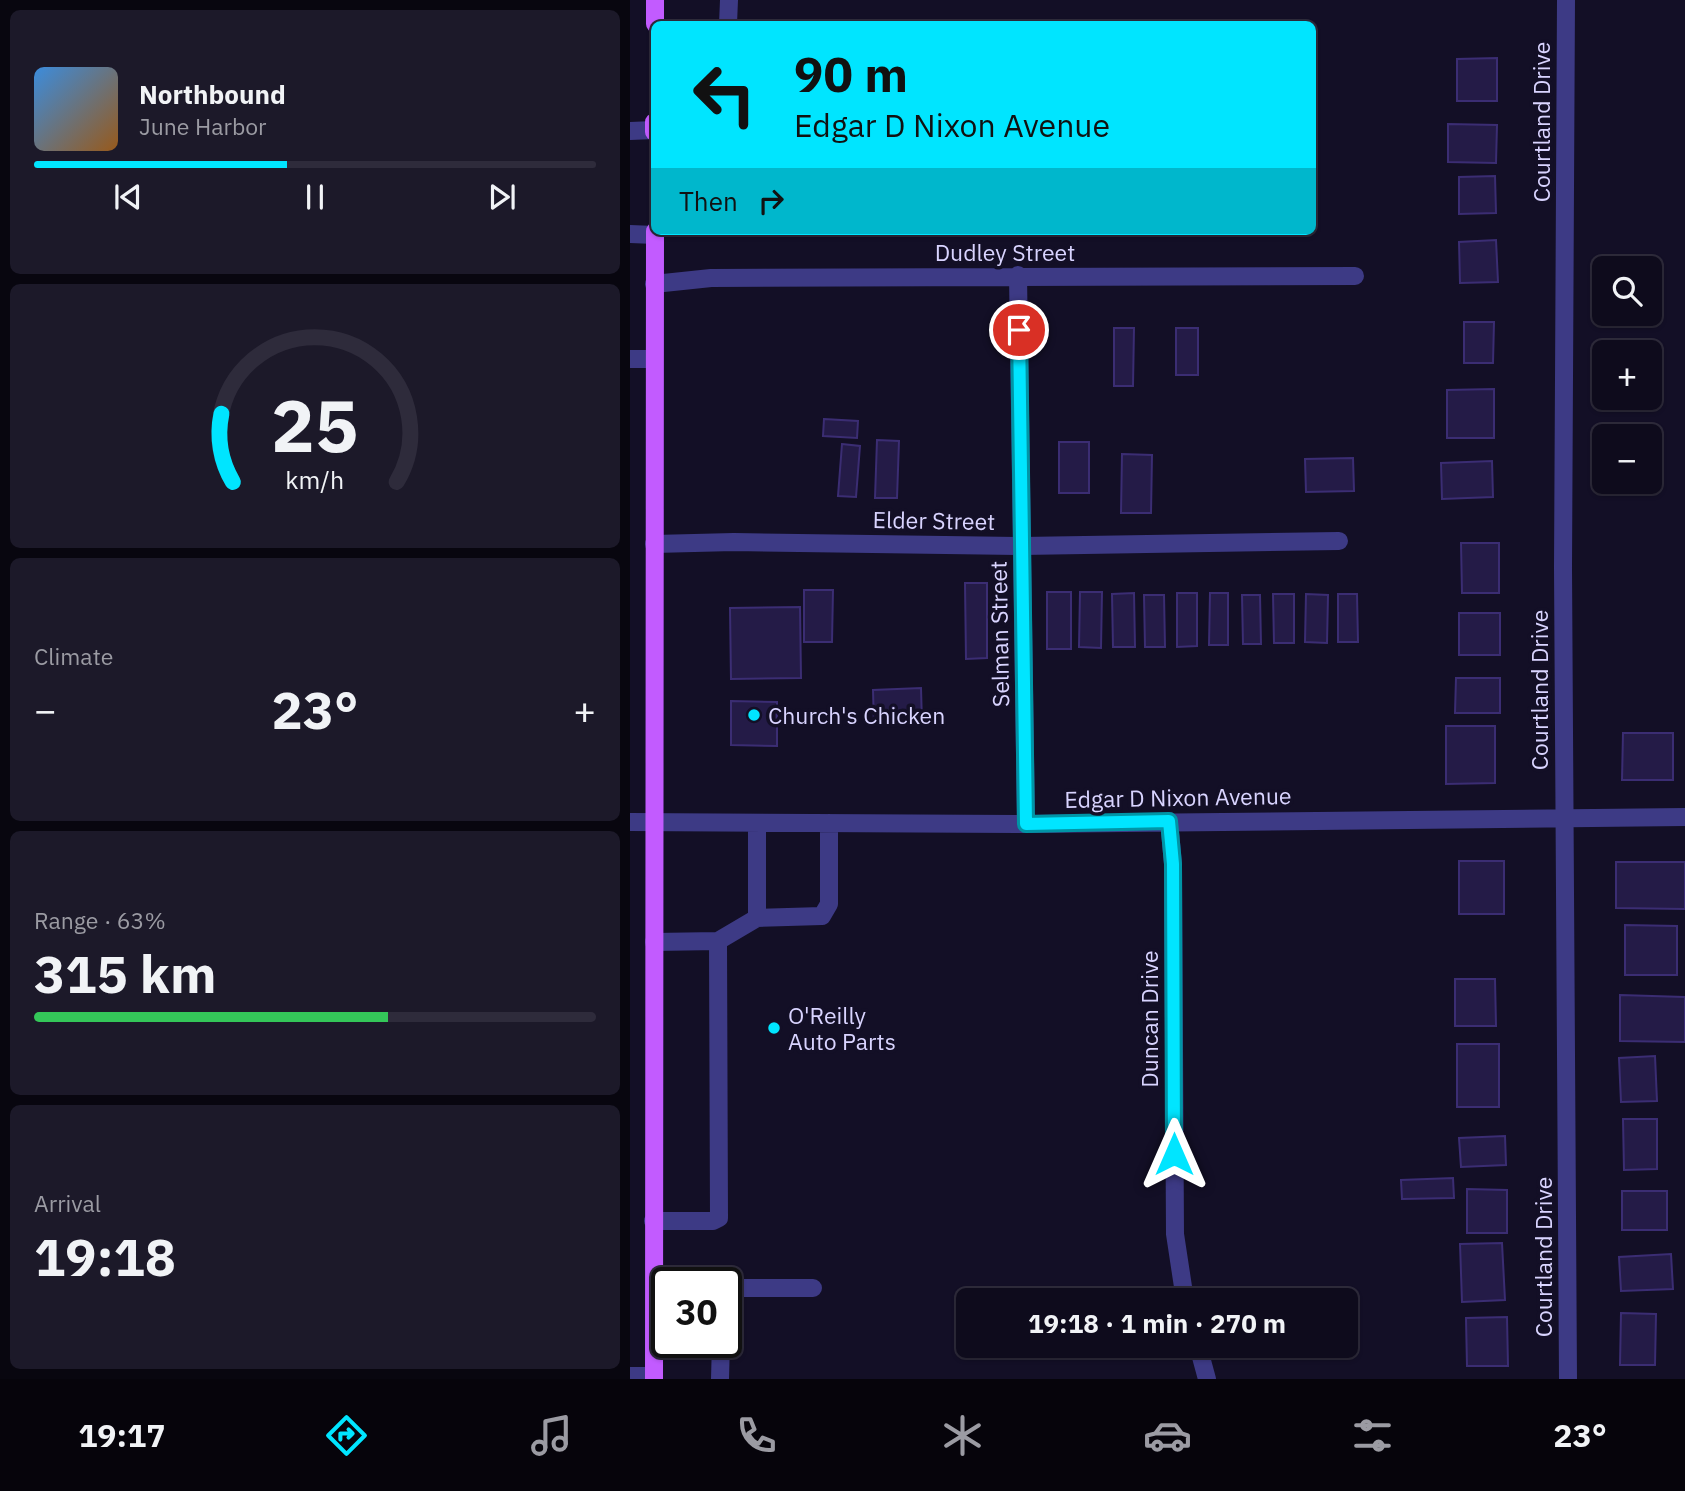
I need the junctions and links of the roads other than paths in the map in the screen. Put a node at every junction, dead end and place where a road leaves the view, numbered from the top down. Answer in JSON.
{"nodes":[{"id":1,"x":655,"y":0,"type":"edge"},
{"id":2,"x":729,"y":0,"type":"edge"},
{"id":3,"x":1566,"y":0,"type":"edge"},
{"id":4,"x":655,"y":21,"type":"edge"},
{"id":5,"x":728,"y":21,"type":"edge"},
{"id":6,"x":630,"y":131,"type":"edge"},
{"id":7,"x":651,"y":131,"type":"edge"},
{"id":8,"x":651,"y":233,"type":"edge"},
{"id":9,"x":630,"y":234,"type":"edge"},
{"id":10,"x":655,"y":235,"type":"edge"},
{"id":11,"x":1018,"y":275,"type":"junction"},
{"id":12,"x":1355,"y":276,"type":"dead end"},
{"id":13,"x":654,"y":284,"type":"junction"},
{"id":14,"x":630,"y":359,"type":"edge"},
{"id":15,"x":653,"y":359,"type":"junction"},
{"id":16,"x":1339,"y":541,"type":"dead end"},
{"id":17,"x":654,"y":544,"type":"junction"},
{"id":18,"x":1022,"y":546,"type":"junction"},
{"id":19,"x":1685,"y":817,"type":"edge"},
{"id":20,"x":1564,"y":818,"type":"junction"},
{"id":21,"x":1169,"y":821,"type":"junction"},
{"id":22,"x":630,"y":822,"type":"edge"},
{"id":23,"x":653,"y":822,"type":"junction"},
{"id":24,"x":757,"y":823,"type":"junction"},
{"id":25,"x":830,"y":823,"type":"junction"},
{"id":26,"x":1026,"y":824,"type":"junction"},
{"id":27,"x":757,"y":918,"type":"junction"},
{"id":28,"x":718,"y":941,"type":"junction"},
{"id":29,"x":654,"y":942,"type":"junction"},
{"id":30,"x":653,"y":1222,"type":"junction"},
{"id":31,"x":658,"y":1267,"type":"edge"},
{"id":32,"x":742,"y":1288,"type":"edge"},
{"id":33,"x":813,"y":1288,"type":"dead end"},
{"id":34,"x":1183,"y":1288,"type":"edge"},
{"id":35,"x":655,"y":1358,"type":"edge"},
{"id":36,"x":721,"y":1358,"type":"edge"},
{"id":37,"x":1202,"y":1358,"type":"edge"},
{"id":38,"x":630,"y":1376,"type":"edge"},
{"id":39,"x":654,"y":1378,"type":"edge"},
{"id":40,"x":720,"y":1379,"type":"edge"},
{"id":41,"x":1208,"y":1379,"type":"edge"},
{"id":42,"x":1568,"y":1379,"type":"edge"}],
"edges":[{"from":1,"to":4,"type":"main road"},
{"from":2,"to":5,"type":"street"},
{"from":3,"to":20,"type":"street","name":"Courtland Drive"},
{"from":6,"to":7,"type":"street"},
{"from":8,"to":9,"type":"street"},
{"from":10,"to":13,"type":"main road"},
{"from":11,"to":12,"type":"street","name":"Dudley Street"},
{"from":11,"to":13,"type":"street","name":"Dudley Street"},
{"from":11,"to":18,"type":"street","name":"Selman Street"},
{"from":13,"to":15,"type":"main road"},
{"from":14,"to":15,"type":"street"},
{"from":15,"to":17,"type":"main road"},
{"from":16,"to":18,"type":"street","name":"Elder Street"},
{"from":17,"to":18,"type":"street","name":"Elder Street"},
{"from":17,"to":23,"type":"main road"},
{"from":18,"to":26,"type":"street","name":"Selman Street"},
{"from":19,"to":20,"type":"street","name":"Edgar D Nixon Avenue"},
{"from":20,"to":21,"type":"street","name":"Edgar D Nixon Avenue"},
{"from":20,"to":42,"type":"street","name":"Courtland Drive"},
{"from":21,"to":26,"type":"street","name":"Edgar D Nixon Avenue"},
{"from":21,"to":34,"type":"street","name":"Duncan Drive"},
{"from":22,"to":23,"type":"street","name":"Edgar D Nixon Avenue"},
{"from":23,"to":24,"type":"street","name":"Edgar D Nixon Avenue"},
{"from":23,"to":29,"type":"main road"},
{"from":24,"to":25,"type":"street","name":"Edgar D Nixon Avenue"},
{"from":24,"to":27,"type":"street"},
{"from":25,"to":26,"type":"street","name":"Edgar D Nixon Avenue"},
{"from":25,"to":27,"type":"street"},
{"from":27,"to":28,"type":"street"},
{"from":28,"to":29,"type":"street"},
{"from":28,"to":30,"type":"street"},
{"from":29,"to":30,"type":"main road"},
{"from":30,"to":31,"type":"main road"},
{"from":32,"to":33,"type":"street"},
{"from":35,"to":39,"type":"main road"},
{"from":36,"to":40,"type":"street"},
{"from":37,"to":41,"type":"street"},
{"from":38,"to":39,"type":"street"}]}
